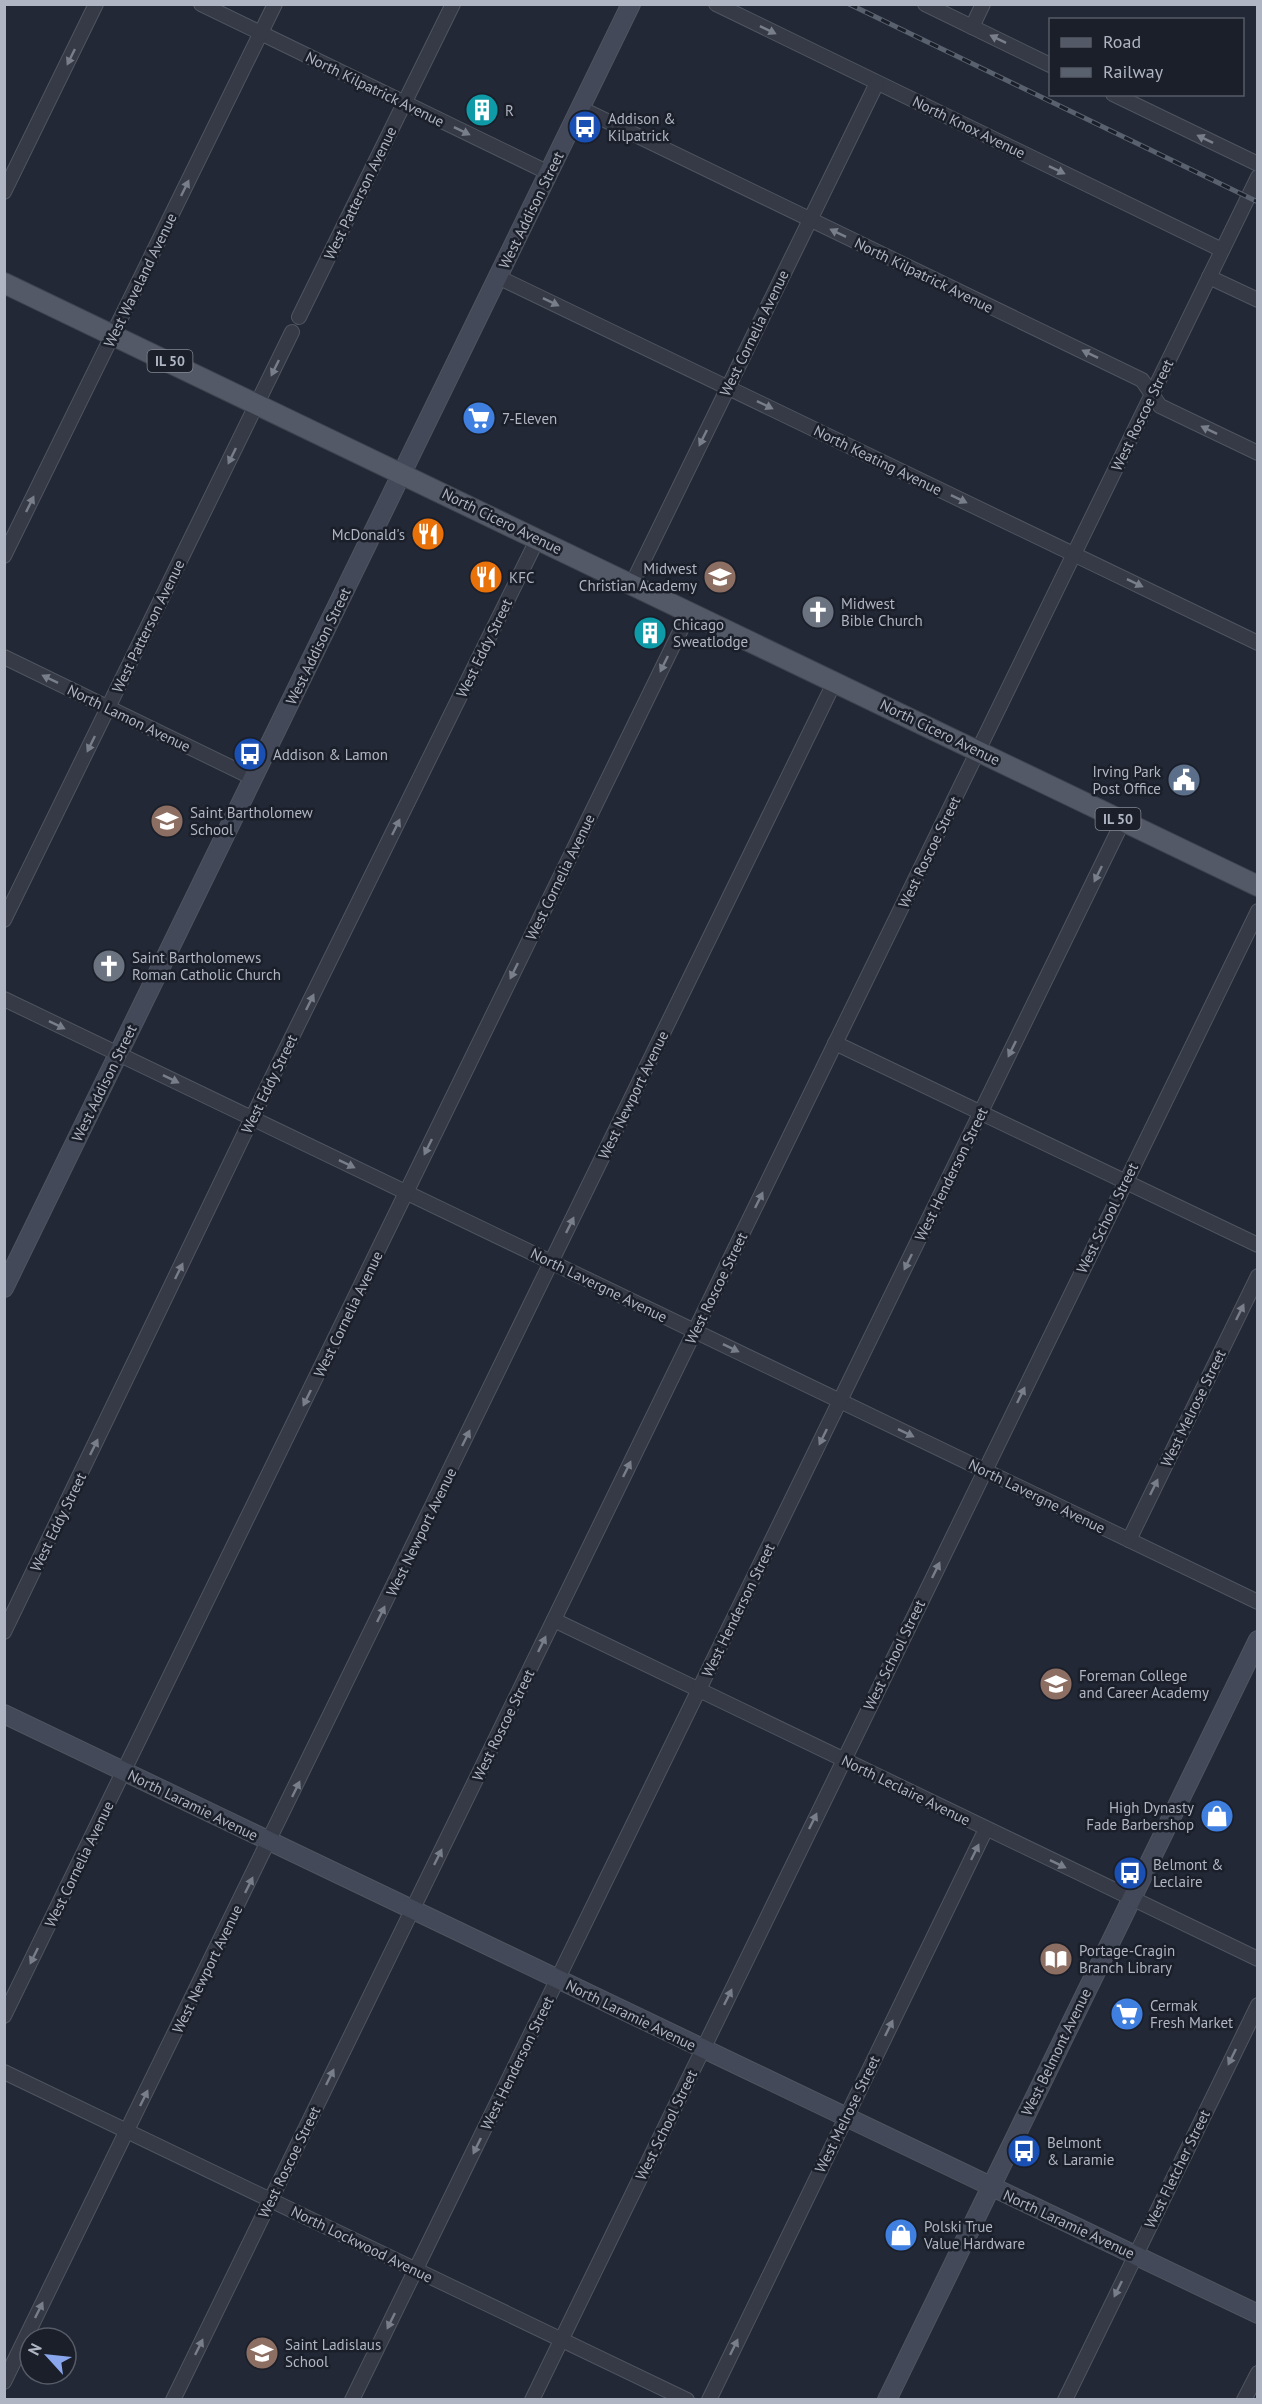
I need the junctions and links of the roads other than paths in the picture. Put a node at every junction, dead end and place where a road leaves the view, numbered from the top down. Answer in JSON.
{"nodes":[{"id":1,"x":96,"y":4,"type":"edge"},
{"id":2,"x":201,"y":4,"type":"edge"},
{"id":3,"x":275,"y":4,"type":"edge"},
{"id":4,"x":453,"y":4,"type":"edge"},
{"id":5,"x":631,"y":4,"type":"edge"},
{"id":6,"x":716,"y":4,"type":"edge"},
{"id":7,"x":925,"y":4,"type":"edge"},
{"id":8,"x":984,"y":4,"type":"edge"},
{"id":9,"x":972,"y":27,"type":"junction"},
{"id":10,"x":261,"y":33,"type":"junction"},
{"id":11,"x":1049,"y":65,"type":"edge"},
{"id":12,"x":877,"y":83,"type":"junction"},
{"id":13,"x":1117,"y":96,"type":"edge"},
{"id":14,"x":405,"y":103,"type":"junction"},
{"id":15,"x":580,"y":108,"type":"junction"},
{"id":16,"x":1257,"y":164,"type":"edge"},
{"id":17,"x":549,"y":173,"type":"junction"},
{"id":18,"x":1257,"y":177,"type":"edge"},
{"id":19,"x":4,"y":192,"type":"edge"},
{"id":20,"x":810,"y":219,"type":"junction"},
{"id":21,"x":1222,"y":250,"type":"junction"},
{"id":22,"x":498,"y":277,"type":"junction"},
{"id":23,"x":1209,"y":277,"type":"junction"},
{"id":24,"x":4,"y":283,"type":"edge"},
{"id":25,"x":1257,"y":300,"type":"edge"},
{"id":26,"x":299,"y":317,"type":"dead end"},
{"id":27,"x":292,"y":332,"type":"dead end"},
{"id":28,"x":113,"y":334,"type":"junction"},
{"id":29,"x":728,"y":387,"type":"junction"},
{"id":30,"x":1152,"y":394,"type":"junction"},
{"id":31,"x":257,"y":403,"type":"junction"},
{"id":32,"x":1257,"y":453,"type":"edge"},
{"id":33,"x":403,"y":473,"type":"junction"},
{"id":34,"x":538,"y":538,"type":"junction"},
{"id":35,"x":1074,"y":554,"type":"junction"},
{"id":36,"x":4,"y":556,"type":"edge"},
{"id":37,"x":632,"y":584,"type":"junction"},
{"id":38,"x":690,"y":611,"type":"junction"},
{"id":39,"x":1257,"y":643,"type":"edge"},
{"id":40,"x":4,"y":657,"type":"edge"},
{"id":41,"x":835,"y":681,"type":"junction"},
{"id":42,"x":108,"y":708,"type":"junction"},
{"id":43,"x":978,"y":751,"type":"junction"},
{"id":44,"x":253,"y":778,"type":"junction"},
{"id":45,"x":1123,"y":821,"type":"junction"},
{"id":46,"x":1257,"y":886,"type":"edge"},
{"id":47,"x":1257,"y":911,"type":"edge"},
{"id":48,"x":4,"y":920,"type":"edge"},
{"id":49,"x":4,"y":999,"type":"edge"},
{"id":50,"x":836,"y":1043,"type":"junction"},
{"id":51,"x":118,"y":1054,"type":"junction"},
{"id":52,"x":981,"y":1113,"type":"junction"},
{"id":53,"x":252,"y":1118,"type":"junction"},
{"id":54,"x":1125,"y":1182,"type":"junction"},
{"id":55,"x":407,"y":1193,"type":"junction"},
{"id":56,"x":1257,"y":1245,"type":"edge"},
{"id":57,"x":551,"y":1262,"type":"junction"},
{"id":58,"x":1257,"y":1276,"type":"edge"},
{"id":59,"x":4,"y":1288,"type":"edge"},
{"id":60,"x":695,"y":1331,"type":"junction"},
{"id":61,"x":840,"y":1401,"type":"junction"},
{"id":62,"x":985,"y":1471,"type":"junction"},
{"id":63,"x":1129,"y":1540,"type":"junction"},
{"id":64,"x":1257,"y":1602,"type":"edge"},
{"id":65,"x":554,"y":1620,"type":"junction"},
{"id":66,"x":4,"y":1632,"type":"edge"},
{"id":67,"x":1257,"y":1640,"type":"edge"},
{"id":68,"x":699,"y":1690,"type":"junction"},
{"id":69,"x":4,"y":1714,"type":"edge"},
{"id":70,"x":843,"y":1760,"type":"junction"},
{"id":71,"x":124,"y":1772,"type":"junction"},
{"id":72,"x":986,"y":1829,"type":"junction"},
{"id":73,"x":270,"y":1842,"type":"junction"},
{"id":74,"x":1131,"y":1899,"type":"junction"},
{"id":75,"x":412,"y":1910,"type":"junction"},
{"id":76,"x":1257,"y":1959,"type":"edge"},
{"id":77,"x":558,"y":1980,"type":"junction"},
{"id":78,"x":1257,"y":2005,"type":"edge"},
{"id":79,"x":4,"y":2016,"type":"edge"},
{"id":80,"x":703,"y":2049,"type":"junction"},
{"id":81,"x":4,"y":2072,"type":"edge"},
{"id":82,"x":846,"y":2118,"type":"junction"},
{"id":83,"x":127,"y":2131,"type":"junction"},
{"id":84,"x":990,"y":2187,"type":"junction"},
{"id":85,"x":271,"y":2200,"type":"junction"},
{"id":86,"x":1134,"y":2255,"type":"junction"},
{"id":87,"x":416,"y":2270,"type":"junction"},
{"id":88,"x":1257,"y":2314,"type":"edge"},
{"id":89,"x":561,"y":2339,"type":"junction"},
{"id":90,"x":1257,"y":2373,"type":"edge"},
{"id":91,"x":4,"y":2382,"type":"edge"},
{"id":92,"x":173,"y":2400,"type":"edge"},
{"id":93,"x":352,"y":2400,"type":"edge"},
{"id":94,"x":532,"y":2400,"type":"edge"},
{"id":95,"x":687,"y":2400,"type":"edge"},
{"id":96,"x":709,"y":2400,"type":"edge"},
{"id":97,"x":887,"y":2400,"type":"edge"},
{"id":98,"x":1065,"y":2400,"type":"edge"},
{"id":99,"x":1245,"y":2400,"type":"edge"}],
"edges":[{"from":1,"to":19,"type":"street","one_way":true},
{"from":2,"to":10,"type":"street","name":"North Kilpatrick Avenue"},
{"from":3,"to":10,"type":"street","name":"West Waveland Avenue"},
{"from":4,"to":14,"type":"street","name":"West Patterson Avenue"},
{"from":5,"to":15,"type":"street","name":"West Addison Street"},
{"from":6,"to":12,"type":"street","name":"North Knox Avenue","one_way":true},
{"from":7,"to":9,"type":"street"},
{"from":8,"to":9,"type":"street"},
{"from":11,"to":9,"type":"street","one_way":true},
{"from":10,"to":14,"type":"street","name":"North Kilpatrick Avenue"},
{"from":28,"to":10,"type":"street","name":"West Waveland Avenue","one_way":true},
{"from":12,"to":20,"type":"street","name":"West Cornelia Avenue"},
{"from":12,"to":21,"type":"street","name":"North Knox Avenue","one_way":true},
{"from":16,"to":13,"type":"street","one_way":true},
{"from":14,"to":17,"type":"street","name":"North Kilpatrick Avenue","one_way":true},
{"from":14,"to":26,"type":"street","name":"West Patterson Avenue"},
{"from":15,"to":17,"type":"street","name":"West Addison Street"},
{"from":15,"to":20,"type":"street","name":"North Kilpatrick Avenue"},
{"from":17,"to":22,"type":"street","name":"West Addison Street"},
{"from":18,"to":21,"type":"street","name":"West Roscoe Street"},
{"from":20,"to":29,"type":"street","name":"West Cornelia Avenue"},
{"from":30,"to":20,"type":"street","name":"North Kilpatrick Avenue","one_way":true},
{"from":21,"to":23,"type":"street","name":"West Roscoe Street"},
{"from":22,"to":29,"type":"street","name":"North Keating Avenue","one_way":true},
{"from":22,"to":33,"type":"street","name":"West Addison Street"},
{"from":23,"to":25,"type":"street"},
{"from":23,"to":30,"type":"street","name":"West Roscoe Street"},
{"from":24,"to":28,"type":"main road","name":"North Cicero Avenue","number":"IL 50"},
{"from":27,"to":31,"type":"street","name":"West Patterson Avenue","one_way":true},
{"from":28,"to":31,"type":"main road","name":"North Cicero Avenue","number":"IL 50"},
{"from":36,"to":28,"type":"street","name":"West Waveland Avenue","one_way":true},
{"from":29,"to":35,"type":"street","name":"North Keating Avenue","one_way":true},
{"from":29,"to":37,"type":"street","name":"West Cornelia Avenue","one_way":true},
{"from":32,"to":30,"type":"street","name":"North Kilpatrick Avenue","one_way":true},
{"from":30,"to":35,"type":"street","name":"West Roscoe Street"},
{"from":31,"to":33,"type":"main road","name":"North Cicero Avenue","number":"IL 50"},
{"from":31,"to":42,"type":"street","name":"West Patterson Avenue","one_way":true},
{"from":33,"to":34,"type":"main road","name":"North Cicero Avenue","number":"IL 50"},
{"from":33,"to":44,"type":"street","name":"West Addison Street"},
{"from":34,"to":37,"type":"main road","name":"North Cicero Avenue","number":"IL 50"},
{"from":53,"to":34,"type":"street","name":"West Eddy Street","one_way":true},
{"from":35,"to":39,"type":"street","name":"North Keating Avenue","one_way":true},
{"from":35,"to":43,"type":"street","name":"West Roscoe Street"},
{"from":37,"to":38,"type":"main road","name":"North Cicero Avenue","number":"IL 50"},
{"from":38,"to":41,"type":"main road","name":"North Cicero Avenue","number":"IL 50"},
{"from":38,"to":55,"type":"street","name":"West Cornelia Avenue","one_way":true},
{"from":42,"to":40,"type":"street","name":"North Lamon Avenue","one_way":true},
{"from":41,"to":43,"type":"main road","name":"North Cicero Avenue","number":"IL 50"},
{"from":57,"to":41,"type":"street","name":"West Newport Avenue","one_way":true},
{"from":42,"to":44,"type":"street","name":"North Lamon Avenue"},
{"from":42,"to":48,"type":"street","name":"West Patterson Avenue","one_way":true},
{"from":43,"to":45,"type":"main road","name":"North Cicero Avenue","number":"IL 50"},
{"from":43,"to":50,"type":"street","name":"West Roscoe Street"},
{"from":44,"to":51,"type":"street","name":"West Addison Street"},
{"from":45,"to":46,"type":"main road","name":"North Cicero Avenue","number":"IL 50"},
{"from":45,"to":52,"type":"street","name":"West Henderson Street","one_way":true},
{"from":47,"to":54,"type":"street","name":"West School Street"},
{"from":49,"to":51,"type":"street","name":"North Lavergne Avenue","one_way":true},
{"from":50,"to":52,"type":"street"},
{"from":60,"to":50,"type":"street","name":"West Roscoe Street","one_way":true},
{"from":51,"to":53,"type":"street","name":"North Lavergne Avenue","one_way":true},
{"from":51,"to":59,"type":"street","name":"West Addison Street"},
{"from":52,"to":54,"type":"street"},
{"from":52,"to":61,"type":"street","name":"West Henderson Street","one_way":true},
{"from":53,"to":55,"type":"street","name":"North Lavergne Avenue","one_way":true},
{"from":66,"to":53,"type":"street","name":"West Eddy Street","one_way":true},
{"from":54,"to":56,"type":"street"},
{"from":62,"to":54,"type":"street","name":"West School Street","one_way":true},
{"from":55,"to":57,"type":"street","name":"North Lavergne Avenue"},
{"from":55,"to":71,"type":"street","name":"West Cornelia Avenue","one_way":true},
{"from":57,"to":60,"type":"street","name":"North Lavergne Avenue"},
{"from":73,"to":57,"type":"street","name":"West Newport Avenue","one_way":true},
{"from":63,"to":58,"type":"street","name":"West Melrose Street","one_way":true},
{"from":60,"to":61,"type":"street","name":"North Lavergne Avenue","one_way":true},
{"from":65,"to":60,"type":"street","name":"West Roscoe Street","one_way":true},
{"from":61,"to":62,"type":"street","name":"North Lavergne Avenue","one_way":true},
{"from":61,"to":68,"type":"street","name":"West Henderson Street","one_way":true},
{"from":62,"to":63,"type":"street","name":"North Lavergne Avenue"},
{"from":70,"to":62,"type":"street","name":"West School Street","one_way":true},
{"from":63,"to":64,"type":"street","name":"North Lavergne Avenue"},
{"from":65,"to":68,"type":"street","name":"North Leclaire Avenue"},
{"from":75,"to":65,"type":"street","name":"West Roscoe Street","one_way":true},
{"from":67,"to":74,"type":"street","name":"West Belmont Avenue"},
{"from":68,"to":70,"type":"street","name":"North Leclaire Avenue"},
{"from":68,"to":77,"type":"street","name":"West Henderson Street"},
{"from":69,"to":71,"type":"street","name":"North Laramie Avenue"},
{"from":70,"to":72,"type":"street","name":"North Leclaire Avenue"},
{"from":80,"to":70,"type":"street","name":"West School Street","one_way":true},
{"from":71,"to":73,"type":"street","name":"North Laramie Avenue"},
{"from":71,"to":79,"type":"street","name":"West Cornelia Avenue","one_way":true},
{"from":72,"to":74,"type":"street","name":"North Leclaire Avenue","one_way":true},
{"from":82,"to":72,"type":"street","name":"West Melrose Street","one_way":true},
{"from":73,"to":75,"type":"street","name":"North Laramie Avenue"},
{"from":83,"to":73,"type":"street","name":"West Newport Avenue","one_way":true},
{"from":74,"to":76,"type":"street","name":"North Leclaire Avenue"},
{"from":74,"to":84,"type":"street","name":"West Belmont Avenue"},
{"from":75,"to":77,"type":"street","name":"North Laramie Avenue"},
{"from":85,"to":75,"type":"street","name":"West Roscoe Street","one_way":true},
{"from":77,"to":80,"type":"street","name":"North Laramie Avenue"},
{"from":77,"to":87,"type":"street","name":"West Henderson Street","one_way":true},
{"from":78,"to":86,"type":"street","name":"West Fletcher Street","one_way":true},
{"from":80,"to":82,"type":"street","name":"North Laramie Avenue"},
{"from":80,"to":89,"type":"street","name":"West School Street"},
{"from":81,"to":83,"type":"street","name":"North Lockwood Avenue"},
{"from":82,"to":84,"type":"street","name":"North Laramie Avenue"},
{"from":96,"to":82,"type":"street","name":"West Melrose Street","one_way":true},
{"from":83,"to":85,"type":"street","name":"North Lockwood Avenue"},
{"from":91,"to":83,"type":"street","name":"West Newport Avenue","one_way":true},
{"from":84,"to":86,"type":"street","name":"North Laramie Avenue"},
{"from":84,"to":97,"type":"street","name":"West Belmont Avenue"},
{"from":85,"to":87,"type":"street","name":"North Lockwood Avenue"},
{"from":92,"to":85,"type":"street","name":"West Roscoe Street","one_way":true},
{"from":86,"to":88,"type":"street","name":"North Laramie Avenue"},
{"from":86,"to":98,"type":"street","name":"West Fletcher Street","one_way":true},
{"from":87,"to":89,"type":"street","name":"North Lockwood Avenue"},
{"from":87,"to":93,"type":"street","name":"West Henderson Street","one_way":true},
{"from":89,"to":94,"type":"street","name":"West School Street"},
{"from":89,"to":95,"type":"street","name":"North Lockwood Avenue"},
{"from":90,"to":99,"type":"street"}]}
